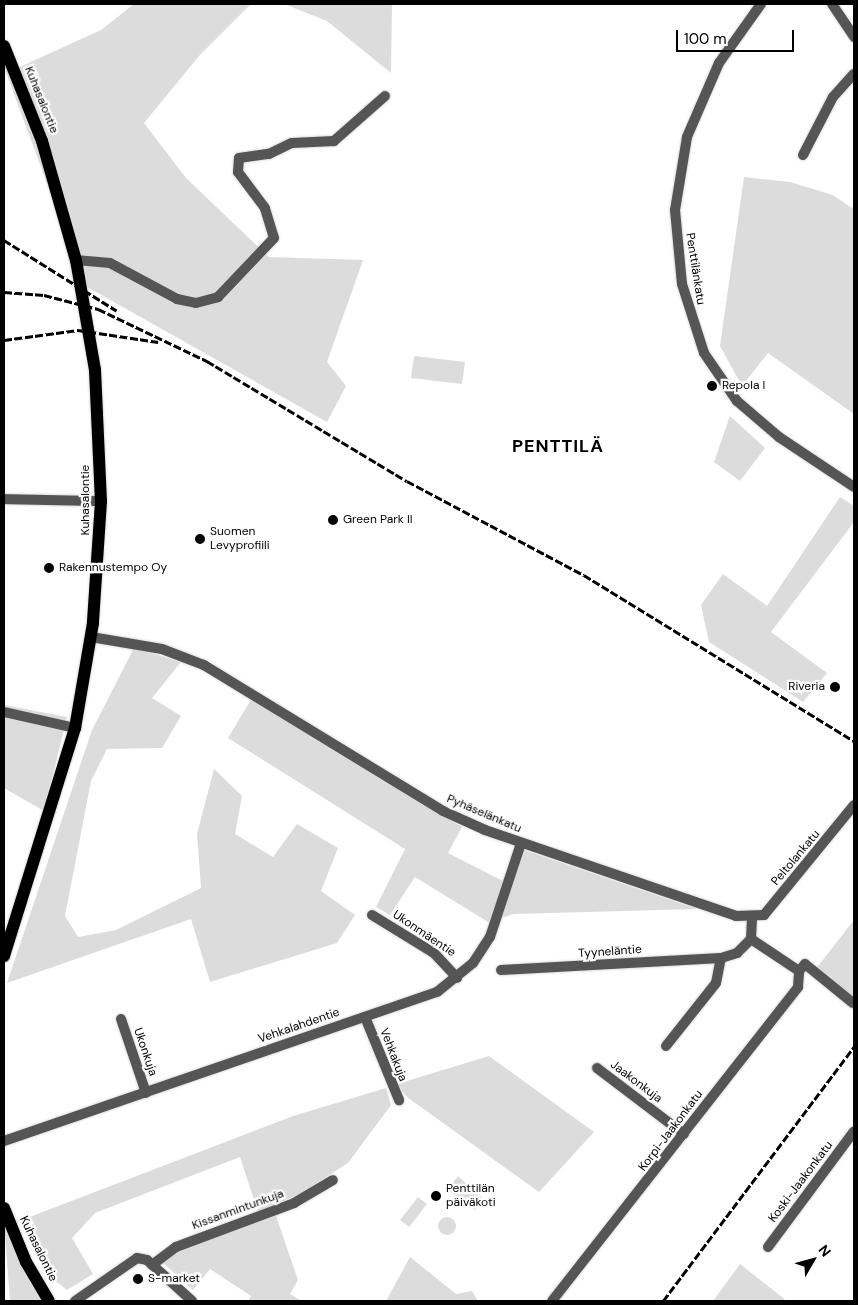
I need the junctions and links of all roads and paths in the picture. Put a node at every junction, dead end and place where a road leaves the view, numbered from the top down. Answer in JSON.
{"nodes":[{"id":1,"x":761,"y":4,"type":"edge"},
{"id":2,"x":832,"y":4,"type":"edge"},
{"id":3,"x":854,"y":37,"type":"edge"},
{"id":4,"x":4,"y":46,"type":"edge"},
{"id":5,"x":854,"y":74,"type":"edge"},
{"id":6,"x":385,"y":96,"type":"dead end"},
{"id":7,"x":803,"y":155,"type":"dead end"},
{"id":8,"x":76,"y":260,"type":"junction"},
{"id":9,"x":854,"y":487,"type":"edge"},
{"id":10,"x":4,"y":499,"type":"edge"},
{"id":11,"x":101,"y":501,"type":"junction"},
{"id":12,"x":91,"y":636,"type":"junction"},
{"id":13,"x":4,"y":712,"type":"edge"},
{"id":14,"x":75,"y":728,"type":"junction"},
{"id":15,"x":854,"y":805,"type":"edge"},
{"id":16,"x":521,"y":844,"type":"junction"},
{"id":17,"x":372,"y":915,"type":"dead end"},
{"id":18,"x":752,"y":919,"type":"junction"},
{"id":19,"x":751,"y":939,"type":"junction"},
{"id":20,"x":4,"y":956,"type":"edge"},
{"id":21,"x":721,"y":958,"type":"junction"},
{"id":22,"x":501,"y":970,"type":"dead end"},
{"id":23,"x":799,"y":972,"type":"junction"},
{"id":24,"x":457,"y":978,"type":"junction"},
{"id":25,"x":853,"y":1003,"type":"dead end"},
{"id":26,"x":366,"y":1017,"type":"junction"},
{"id":27,"x":121,"y":1019,"type":"dead end"},
{"id":28,"x":666,"y":1046,"type":"dead end"},
{"id":29,"x":596,"y":1068,"type":"dead end"},
{"id":30,"x":146,"y":1093,"type":"junction"},
{"id":31,"x":399,"y":1100,"type":"dead end"},
{"id":32,"x":854,"y":1131,"type":"edge"},
{"id":33,"x":684,"y":1134,"type":"junction"},
{"id":34,"x":4,"y":1142,"type":"edge"},
{"id":35,"x":333,"y":1180,"type":"dead end"},
{"id":36,"x":4,"y":1208,"type":"edge"},
{"id":37,"x":768,"y":1247,"type":"dead end"},
{"id":38,"x":152,"y":1266,"type":"junction"},
{"id":39,"x":49,"y":1301,"type":"edge"},
{"id":40,"x":76,"y":1301,"type":"edge"},
{"id":41,"x":192,"y":1301,"type":"edge"},
{"id":42,"x":552,"y":1301,"type":"edge"}],
"edges":[{"from":1,"to":9,"type":"street","name":"Penttilänkatu"},
{"from":2,"to":3,"type":"street"},
{"from":4,"to":8,"type":"main road","name":"Kuhasalontie"},
{"from":5,"to":7,"type":"street"},
{"from":6,"to":8,"type":"street"},
{"from":8,"to":11,"type":"main road","name":"Kuhasalontie"},
{"from":10,"to":11,"type":"street"},
{"from":11,"to":12,"type":"main road","name":"Kuhasalontie"},
{"from":12,"to":14,"type":"main road","name":"Kuhasalontie"},
{"from":12,"to":16,"type":"street","name":"Pyhäselänkatu"},
{"from":13,"to":14,"type":"street"},
{"from":14,"to":20,"type":"main road","name":"Kuhasalontie"},
{"from":15,"to":18,"type":"street","name":"Peltolankatu"},
{"from":16,"to":18,"type":"street","name":"Pyhäselänkatu"},
{"from":16,"to":24,"type":"street","name":"Vehkalahdentie"},
{"from":17,"to":24,"type":"street","name":"Ukonmäentie"},
{"from":18,"to":19,"type":"street"},
{"from":19,"to":21,"type":"street"},
{"from":19,"to":23,"type":"street"},
{"from":21,"to":22,"type":"street","name":"Tyyneläntie"},
{"from":21,"to":28,"type":"street"},
{"from":23,"to":25,"type":"street"},
{"from":23,"to":33,"type":"street","name":"Korpi-Jaakonkatu"},
{"from":24,"to":26,"type":"street","name":"Vehkalahdentie"},
{"from":26,"to":30,"type":"street","name":"Vehkalahdentie"},
{"from":26,"to":31,"type":"street","name":"Vehkakuja"},
{"from":27,"to":30,"type":"street","name":"Ukonkuja"},
{"from":29,"to":33,"type":"street","name":"Jaakonkuja"},
{"from":30,"to":34,"type":"street","name":"Vehkalahdentie"},
{"from":32,"to":37,"type":"street","name":"Koski-Jaakonkatu"},
{"from":33,"to":42,"type":"street","name":"Korpi-Jaakonkatu"},
{"from":35,"to":38,"type":"street","name":"Kissanmintunkuja"},
{"from":36,"to":39,"type":"main road","name":"Kuhasalontie"},
{"from":38,"to":40,"type":"street"},
{"from":38,"to":41,"type":"street"}]}
